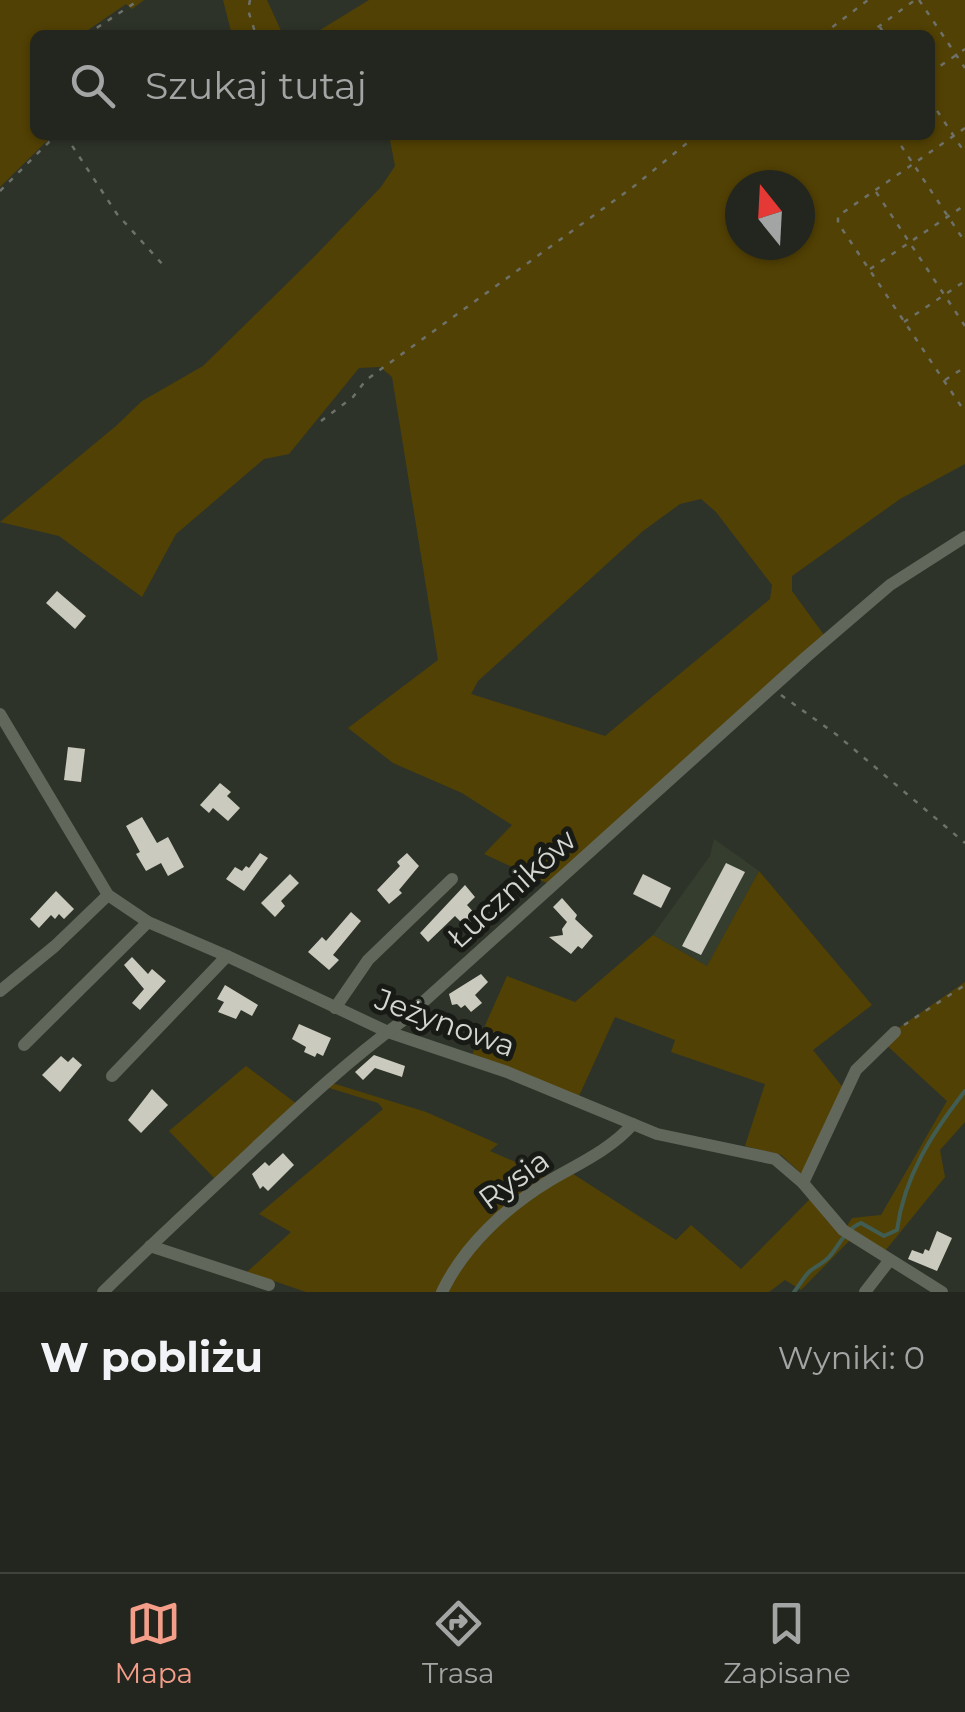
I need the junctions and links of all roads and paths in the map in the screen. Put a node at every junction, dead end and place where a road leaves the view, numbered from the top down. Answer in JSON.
{"nodes":[{"id":1,"x":139,"y":0,"type":"edge"},
{"id":2,"x":250,"y":0,"type":"edge"},
{"id":3,"x":868,"y":0,"type":"edge"},
{"id":4,"x":917,"y":0,"type":"edge"},
{"id":5,"x":879,"y":26,"type":"junction"},
{"id":6,"x":94,"y":30,"type":"edge"},
{"id":7,"x":254,"y":30,"type":"edge"},
{"id":8,"x":829,"y":30,"type":"edge"},
{"id":9,"x":874,"y":30,"type":"edge"},
{"id":10,"x":882,"y":30,"type":"edge"},
{"id":11,"x":965,"y":49,"type":"edge"},
{"id":12,"x":956,"y":55,"type":"junction"},
{"id":13,"x":965,"y":68,"type":"edge"},
{"id":14,"x":935,"y":69,"type":"edge"},
{"id":15,"x":935,"y":108,"type":"edge"},
{"id":16,"x":965,"y":128,"type":"edge"},
{"id":17,"x":954,"y":136,"type":"junction"},
{"id":18,"x":51,"y":140,"type":"edge"},
{"id":19,"x":68,"y":140,"type":"edge"},
{"id":20,"x":691,"y":140,"type":"edge"},
{"id":21,"x":897,"y":140,"type":"edge"},
{"id":22,"x":965,"y":153,"type":"edge"},
{"id":23,"x":913,"y":164,"type":"junction"},
{"id":24,"x":0,"y":190,"type":"edge"},
{"id":25,"x":875,"y":191,"type":"junction"},
{"id":26,"x":965,"y":205,"type":"edge"},
{"id":27,"x":948,"y":216,"type":"junction"},
{"id":28,"x":909,"y":242,"type":"junction"},
{"id":29,"x":965,"y":242,"type":"edge"},
{"id":30,"x":164,"y":266,"type":"dead end"},
{"id":31,"x":868,"y":270,"type":"junction"},
{"id":32,"x":965,"y":280,"type":"edge"},
{"id":33,"x":944,"y":295,"type":"junction"},
{"id":34,"x":904,"y":322,"type":"junction"},
{"id":35,"x":965,"y":326,"type":"edge"},
{"id":36,"x":965,"y":367,"type":"edge"},
{"id":37,"x":944,"y":381,"type":"junction"},
{"id":38,"x":965,"y":412,"type":"edge"},
{"id":39,"x":320,"y":421,"type":"dead end"},
{"id":40,"x":965,"y":537,"type":"edge"},
{"id":41,"x":771,"y":689,"type":"junction"},
{"id":42,"x":0,"y":714,"type":"edge"},
{"id":43,"x":965,"y":843,"type":"edge"},
{"id":44,"x":452,"y":879,"type":"dead end"},
{"id":45,"x":108,"y":896,"type":"junction"},
{"id":46,"x":148,"y":922,"type":"junction"},
{"id":47,"x":227,"y":956,"type":"junction"},
{"id":48,"x":965,"y":985,"type":"edge"},
{"id":49,"x":0,"y":991,"type":"edge"},
{"id":50,"x":335,"y":1008,"type":"junction"},
{"id":51,"x":388,"y":1032,"type":"junction"},
{"id":52,"x":895,"y":1032,"type":"joint"},
{"id":53,"x":24,"y":1046,"type":"dead end"},
{"id":54,"x":112,"y":1076,"type":"dead end"},
{"id":55,"x":633,"y":1124,"type":"junction"},
{"id":56,"x":803,"y":1182,"type":"junction"},
{"id":57,"x":150,"y":1246,"type":"junction"},
{"id":58,"x":888,"y":1261,"type":"junction"},
{"id":59,"x":269,"y":1285,"type":"dead end"},
{"id":60,"x":103,"y":1292,"type":"edge"},
{"id":61,"x":442,"y":1292,"type":"edge"},
{"id":62,"x":865,"y":1292,"type":"edge"},
{"id":63,"x":942,"y":1292,"type":"edge"}],
"edges":[{"from":1,"to":6,"type":"path"},
{"from":2,"to":7,"type":"path"},
{"from":3,"to":8,"type":"path"},
{"from":4,"to":5,"type":"path"},
{"from":4,"to":12,"type":"path"},
{"from":5,"to":9,"type":"path"},
{"from":5,"to":10,"type":"path"},
{"from":11,"to":12,"type":"path"},
{"from":12,"to":13,"type":"path"},
{"from":12,"to":14,"type":"path"},
{"from":15,"to":17,"type":"path"},
{"from":16,"to":17,"type":"path"},
{"from":17,"to":22,"type":"path"},
{"from":17,"to":23,"type":"path"},
{"from":18,"to":24,"type":"path"},
{"from":19,"to":30,"type":"path"},
{"from":20,"to":39,"type":"path"},
{"from":21,"to":23,"type":"path"},
{"from":23,"to":25,"type":"path"},
{"from":23,"to":27,"type":"path"},
{"from":25,"to":28,"type":"path"},
{"from":25,"to":31,"type":"path"},
{"from":26,"to":27,"type":"path"},
{"from":27,"to":28,"type":"path"},
{"from":27,"to":29,"type":"path"},
{"from":28,"to":31,"type":"path"},
{"from":28,"to":33,"type":"path"},
{"from":31,"to":34,"type":"path"},
{"from":32,"to":33,"type":"path"},
{"from":33,"to":34,"type":"path"},
{"from":33,"to":35,"type":"path"},
{"from":34,"to":37,"type":"path"},
{"from":36,"to":37,"type":"path"},
{"from":37,"to":38,"type":"path"},
{"from":40,"to":41,"type":"street","name":"Łuczników"},
{"from":41,"to":43,"type":"path"},
{"from":41,"to":51,"type":"street","name":"Łuczników"},
{"from":42,"to":45,"type":"street","name":"Jeżynowa"},
{"from":44,"to":50,"type":"street"},
{"from":45,"to":46,"type":"street","name":"Jeżynowa"},
{"from":45,"to":49,"type":"street"},
{"from":46,"to":47,"type":"street","name":"Jeżynowa"},
{"from":46,"to":53,"type":"street"},
{"from":47,"to":50,"type":"street","name":"Jeżynowa"},
{"from":47,"to":54,"type":"street"},
{"from":48,"to":52,"type":"path"},
{"from":50,"to":51,"type":"street","name":"Jeżynowa"},
{"from":51,"to":55,"type":"street","name":"Jeżynowa"},
{"from":51,"to":57,"type":"street","name":"Łuczników"},
{"from":52,"to":56,"type":"street"},
{"from":55,"to":56,"type":"street","name":"Jeżynowa"},
{"from":55,"to":61,"type":"street","name":"Rysia"},
{"from":56,"to":58,"type":"street","name":"Jeżynowa"},
{"from":57,"to":59,"type":"street"},
{"from":57,"to":60,"type":"street","name":"Łuczników"},
{"from":58,"to":62,"type":"street"},
{"from":58,"to":63,"type":"street","name":"Jeżynowa"}]}
